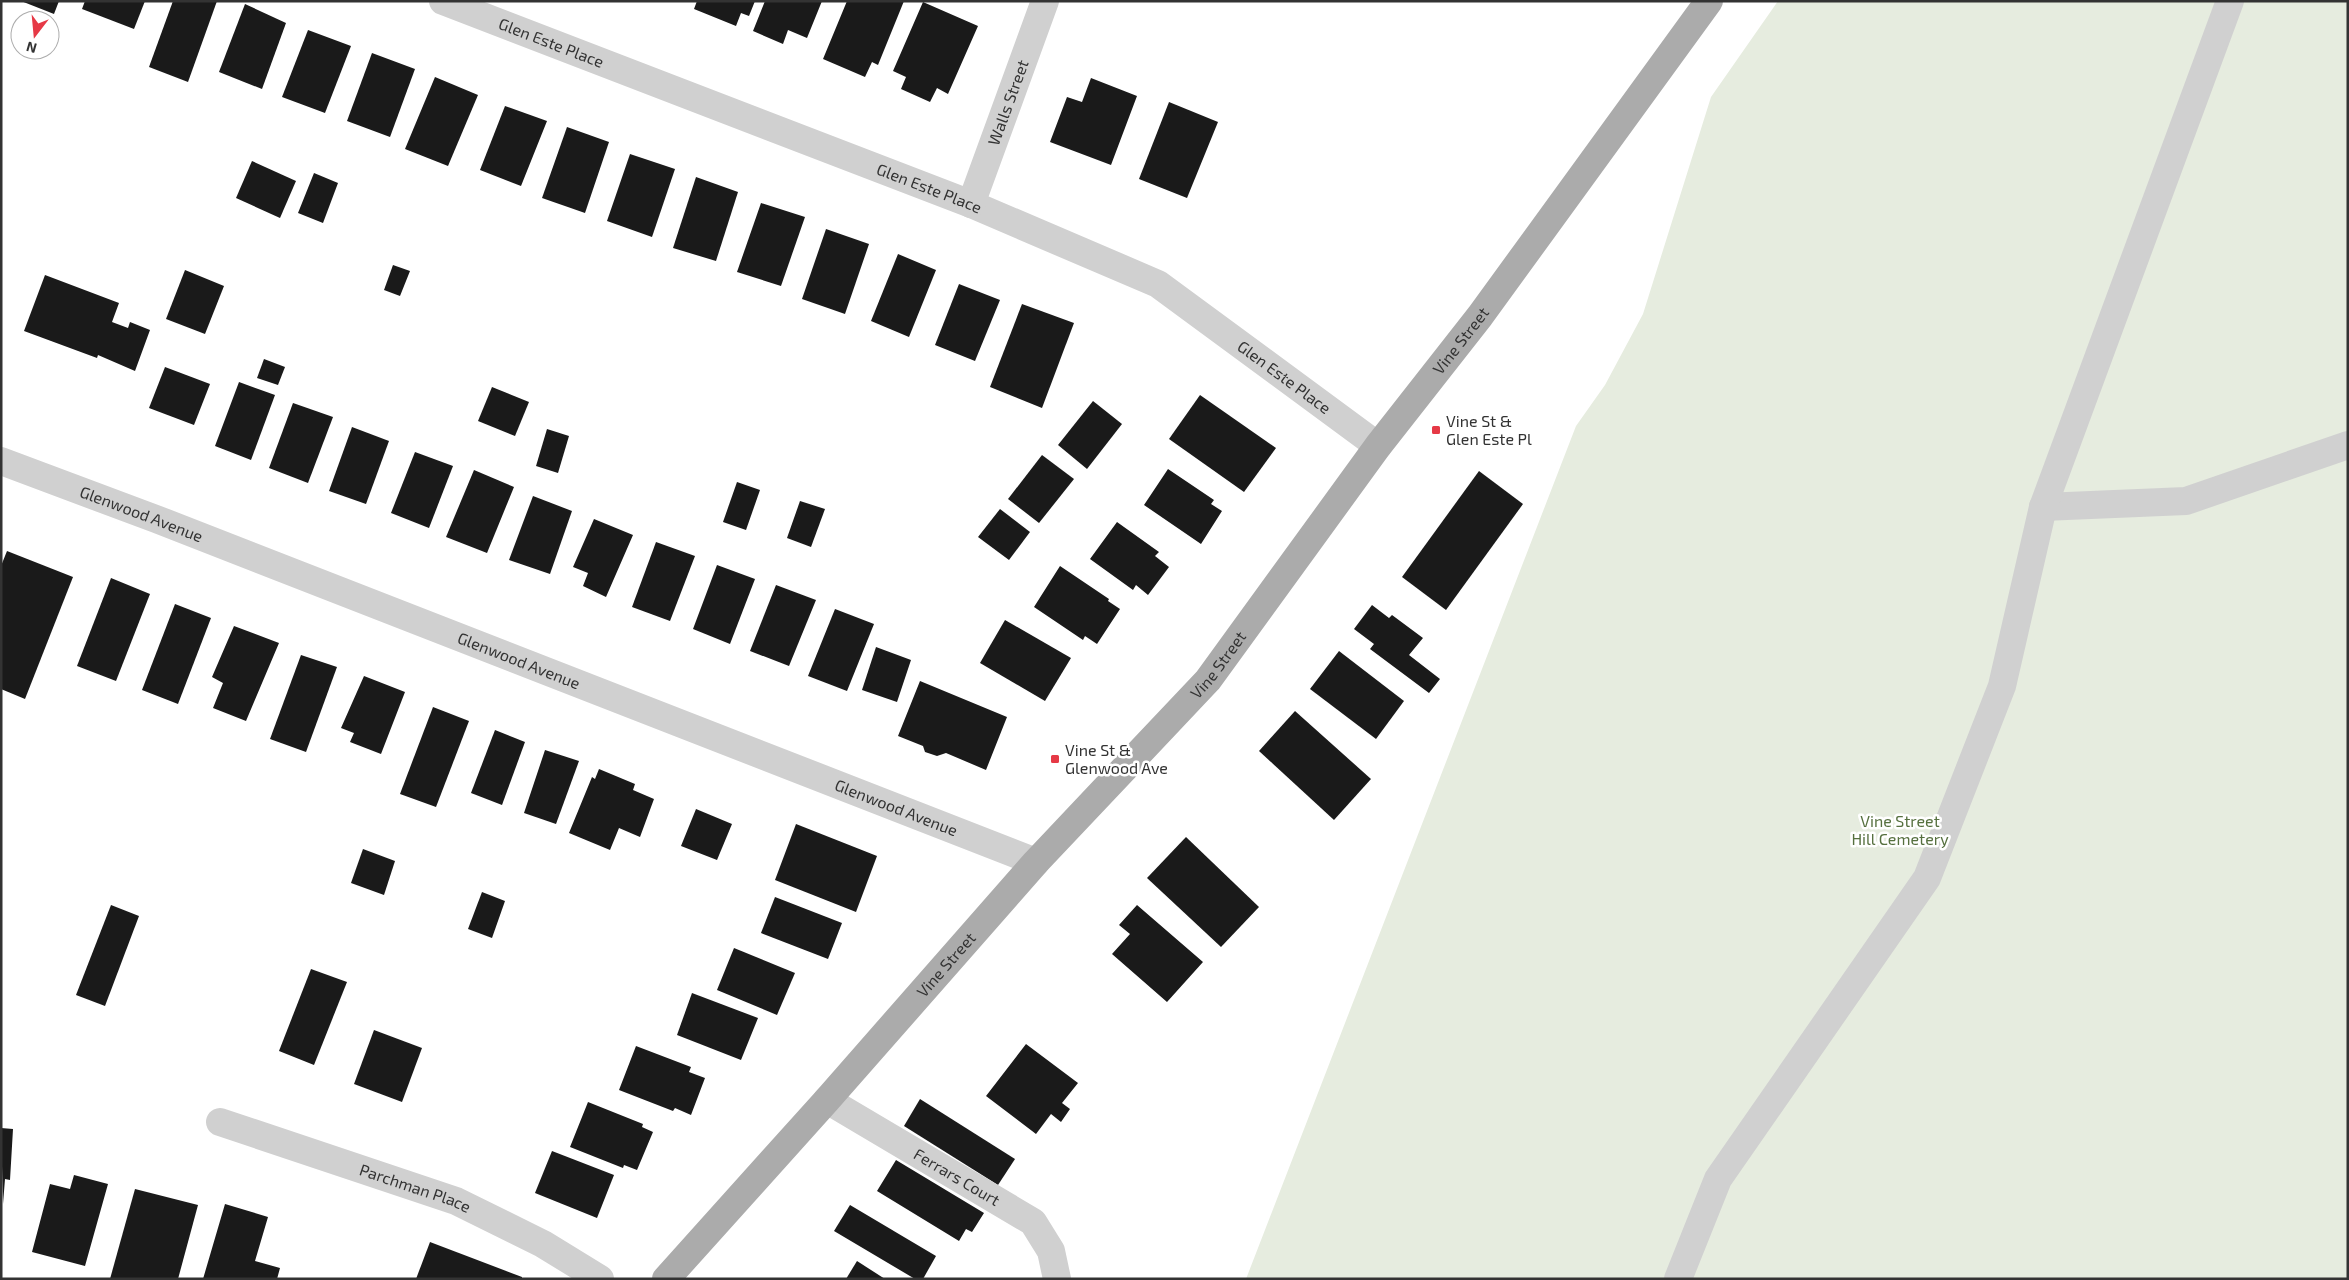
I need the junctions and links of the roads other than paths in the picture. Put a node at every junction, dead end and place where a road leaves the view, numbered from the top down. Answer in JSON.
{"nodes":[{"id":1,"x":443,"y":1,"type":"edge"},
{"id":2,"x":1045,"y":1,"type":"edge"},
{"id":3,"x":1709,"y":1,"type":"edge"},
{"id":4,"x":2230,"y":1,"type":"edge"},
{"id":5,"x":971,"y":204,"type":"junction"},
{"id":6,"x":2348,"y":445,"type":"edge"},
{"id":7,"x":1378,"y":446,"type":"junction"},
{"id":8,"x":1,"y":461,"type":"edge"},
{"id":9,"x":2043,"y":506,"type":"junction"},
{"id":10,"x":1036,"y":862,"type":"junction"},
{"id":11,"x":827,"y":1100,"type":"junction"},
{"id":12,"x":220,"y":1122,"type":"dead end"},
{"id":13,"x":600,"y":1279,"type":"edge"},
{"id":14,"x":666,"y":1279,"type":"edge"},
{"id":15,"x":1057,"y":1279,"type":"edge"},
{"id":16,"x":1678,"y":1279,"type":"edge"}],
"edges":[{"from":1,"to":5,"type":"street","name":"Glen Este Place"},
{"from":2,"to":5,"type":"street","name":"Walls Street"},
{"from":3,"to":7,"type":"main road","name":"Vine Street"},
{"from":4,"to":9,"type":"street"},
{"from":5,"to":7,"type":"street","name":"Glen Este Place"},
{"from":6,"to":9,"type":"street"},
{"from":7,"to":10,"type":"main road","name":"Vine Street"},
{"from":8,"to":10,"type":"street","name":"Glenwood Avenue"},
{"from":9,"to":16,"type":"street"},
{"from":10,"to":11,"type":"main road","name":"Vine Street"},
{"from":11,"to":14,"type":"main road","name":"Vine Street"},
{"from":11,"to":15,"type":"street","name":"Ferrars Court"},
{"from":12,"to":13,"type":"street","name":"Parchman Place"}]}
